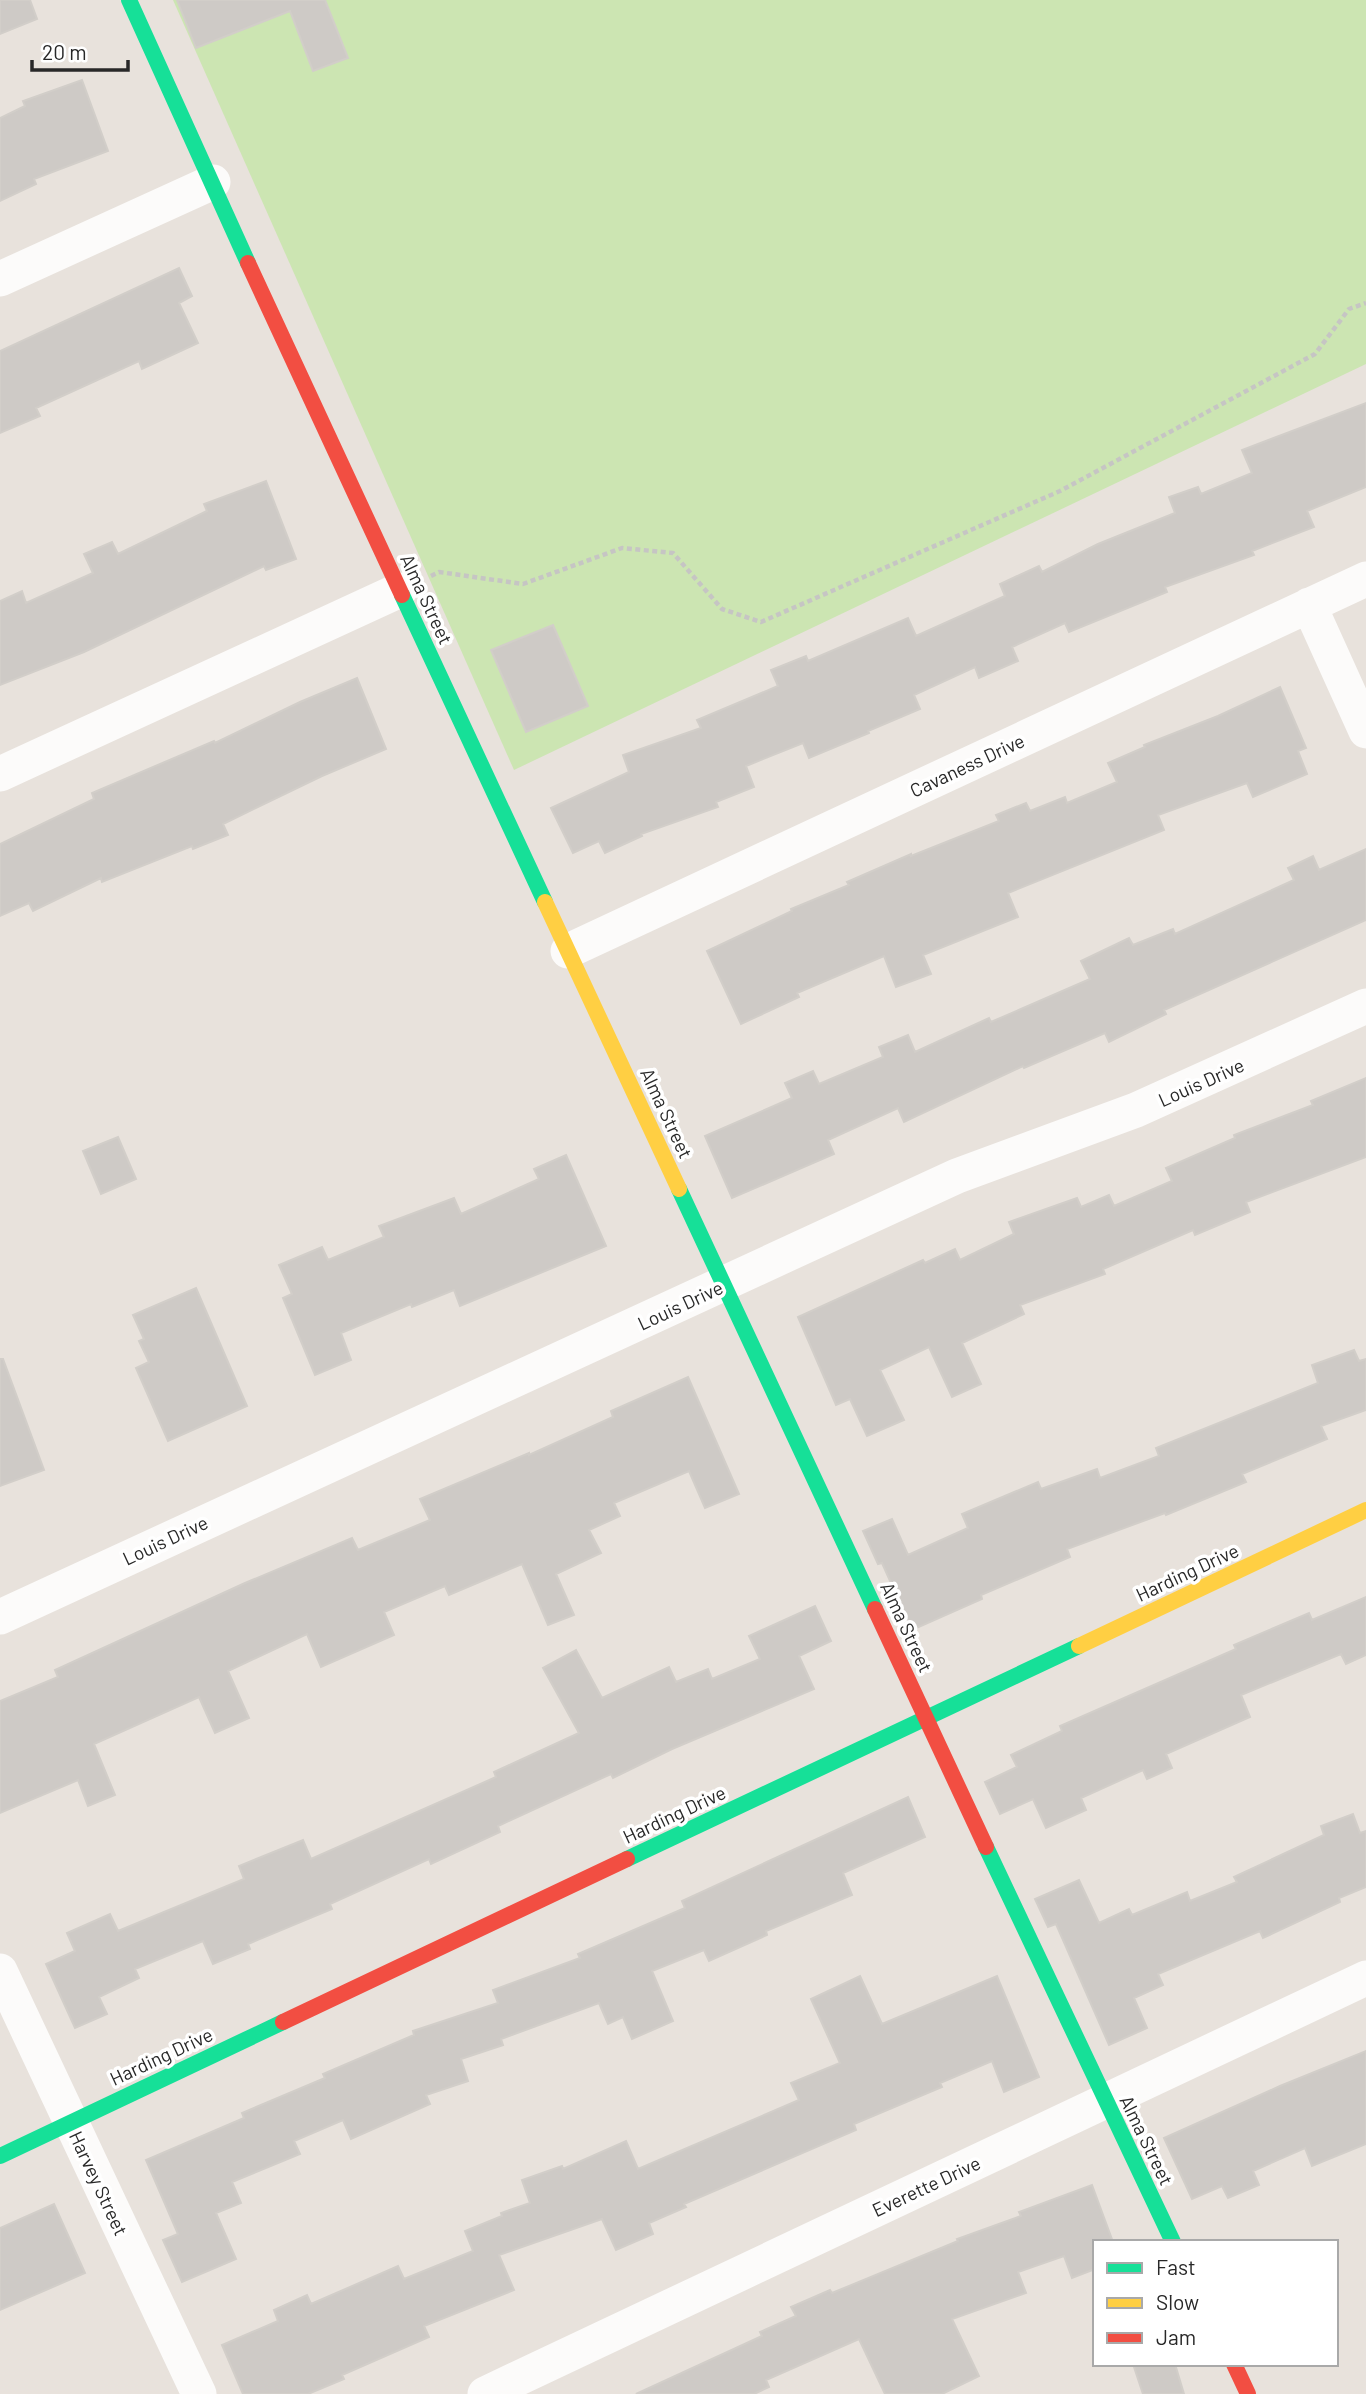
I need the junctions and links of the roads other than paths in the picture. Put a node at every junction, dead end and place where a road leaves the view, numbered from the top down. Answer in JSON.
{"nodes":[{"id":1,"x":129,"y":0,"type":"edge"},
{"id":2,"x":213,"y":181,"type":"junction"},
{"id":3,"x":0,"y":279,"type":"edge"},
{"id":4,"x":1366,"y":579,"type":"edge"},
{"id":5,"x":400,"y":590,"type":"junction"},
{"id":6,"x":1312,"y":612,"type":"junction"},
{"id":7,"x":1366,"y":731,"type":"edge"},
{"id":8,"x":0,"y":774,"type":"edge"},
{"id":9,"x":568,"y":951,"type":"junction"},
{"id":10,"x":1366,"y":1006,"type":"edge"},
{"id":11,"x":724,"y":1285,"type":"junction"},
{"id":12,"x":1366,"y":1510,"type":"edge"},
{"id":13,"x":0,"y":1617,"type":"edge"},
{"id":14,"x":926,"y":1718,"type":"junction"},
{"id":15,"x":0,"y":1971,"type":"edge"},
{"id":16,"x":1366,"y":1978,"type":"edge"},
{"id":17,"x":1105,"y":2102,"type":"junction"},
{"id":18,"x":71,"y":2122,"type":"junction"},
{"id":19,"x":0,"y":2156,"type":"edge"},
{"id":20,"x":1172,"y":2240,"type":"edge"},
{"id":21,"x":1235,"y":2366,"type":"edge"},
{"id":22,"x":199,"y":2394,"type":"edge"},
{"id":23,"x":485,"y":2394,"type":"edge"},
{"id":24,"x":1248,"y":2394,"type":"edge"}],
"edges":[{"from":1,"to":2,"type":"street","name":"Alma Street"},
{"from":2,"to":3,"type":"street"},
{"from":2,"to":5,"type":"street","name":"Alma Street"},
{"from":4,"to":6,"type":"street","name":"Cavaness Drive"},
{"from":5,"to":8,"type":"street"},
{"from":5,"to":9,"type":"street","name":"Alma Street"},
{"from":6,"to":7,"type":"street"},
{"from":6,"to":9,"type":"street","name":"Cavaness Drive"},
{"from":9,"to":11,"type":"street","name":"Alma Street"},
{"from":10,"to":11,"type":"street","name":"Louis Drive"},
{"from":11,"to":13,"type":"street","name":"Louis Drive"},
{"from":11,"to":14,"type":"street","name":"Alma Street"},
{"from":12,"to":14,"type":"street","name":"Harding Drive"},
{"from":14,"to":17,"type":"street","name":"Alma Street"},
{"from":14,"to":18,"type":"street","name":"Harding Drive"},
{"from":15,"to":18,"type":"street","name":"Harvey Street"},
{"from":16,"to":17,"type":"street","name":"Everette Drive"},
{"from":17,"to":20,"type":"street","name":"Alma Street"},
{"from":17,"to":23,"type":"street","name":"Everette Drive"},
{"from":18,"to":19,"type":"street","name":"Harding Drive"},
{"from":18,"to":22,"type":"street","name":"Harvey Street"},
{"from":21,"to":24,"type":"street"}]}
